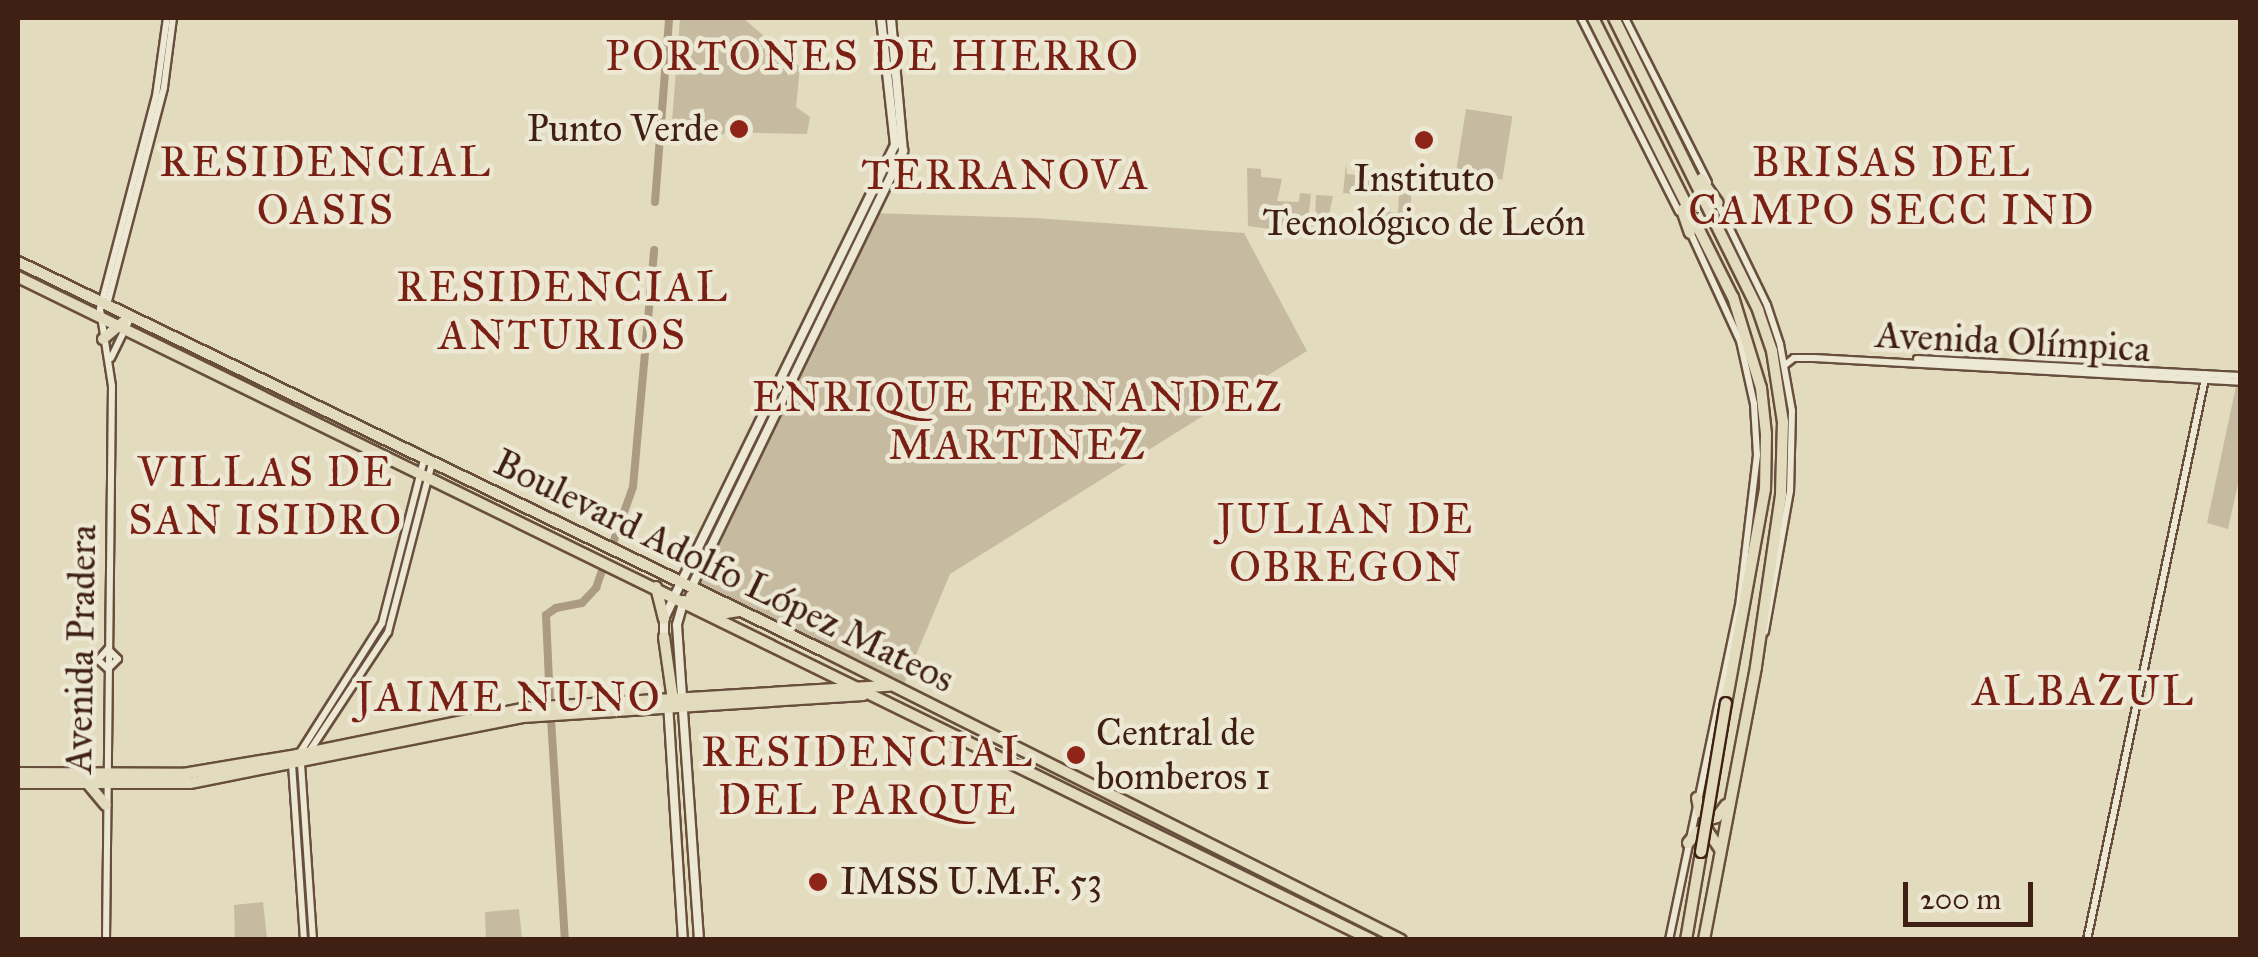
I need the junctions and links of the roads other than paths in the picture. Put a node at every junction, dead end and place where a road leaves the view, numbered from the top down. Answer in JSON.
{"nodes":[{"id":1,"x":170,"y":18,"type":"edge"},
{"id":2,"x":881,"y":18,"type":"edge"},
{"id":3,"x":891,"y":18,"type":"edge"},
{"id":4,"x":1587,"y":18,"type":"edge"},
{"id":5,"x":1619,"y":18,"type":"edge"},
{"id":6,"x":1669,"y":128,"type":"junction"},
{"id":7,"x":1653,"y":140,"type":"junction"},
{"id":8,"x":1718,"y":203,"type":"junction"},
{"id":9,"x":1690,"y":233,"type":"junction"},
{"id":10,"x":18,"y":262,"type":"edge"},
{"id":11,"x":18,"y":277,"type":"edge"},
{"id":12,"x":102,"y":308,"type":"junction"},
{"id":13,"x":126,"y":323,"type":"junction"},
{"id":14,"x":103,"y":339,"type":"junction"},
{"id":15,"x":1782,"y":352,"type":"junction"},
{"id":16,"x":110,"y":359,"type":"junction"},
{"id":17,"x":1785,"y":366,"type":"junction"},
{"id":18,"x":2205,"y":378,"type":"junction"},
{"id":19,"x":2240,"y":379,"type":"edge"},
{"id":20,"x":426,"y":467,"type":"junction"},
{"id":21,"x":1747,"y":552,"type":"junction"},
{"id":22,"x":1753,"y":569,"type":"junction"},
{"id":23,"x":656,"y":587,"type":"junction"},
{"id":24,"x":1749,"y":589,"type":"junction"},
{"id":25,"x":683,"y":592,"type":"junction"},
{"id":26,"x":1739,"y":606,"type":"junction"},
{"id":27,"x":664,"y":619,"type":"junction"},
{"id":28,"x":386,"y":625,"type":"junction"},
{"id":29,"x":678,"y":634,"type":"junction"},
{"id":30,"x":664,"y":636,"type":"junction"},
{"id":31,"x":674,"y":649,"type":"junction"},
{"id":32,"x":1758,"y":652,"type":"junction"},
{"id":33,"x":829,"y":672,"type":"junction"},
{"id":34,"x":891,"y":686,"type":"junction"},
{"id":35,"x":860,"y":688,"type":"junction"},
{"id":36,"x":829,"y":690,"type":"junction"},
{"id":37,"x":874,"y":694,"type":"junction"},
{"id":38,"x":675,"y":703,"type":"junction"},
{"id":39,"x":969,"y":740,"type":"junction"},
{"id":40,"x":299,"y":760,"type":"junction"},
{"id":41,"x":18,"y":773,"type":"edge"},
{"id":42,"x":107,"y":780,"type":"junction"},
{"id":43,"x":1086,"y":781,"type":"junction"},
{"id":44,"x":18,"y":782,"type":"edge"},
{"id":45,"x":84,"y":783,"type":"junction"},
{"id":46,"x":1697,"y":798,"type":"junction"},
{"id":47,"x":1730,"y":798,"type":"junction"},
{"id":48,"x":106,"y":805,"type":"junction"},
{"id":49,"x":1688,"y":843,"type":"junction"},
{"id":50,"x":1720,"y":850,"type":"junction"},
{"id":51,"x":106,"y":940,"type":"edge"},
{"id":52,"x":304,"y":940,"type":"edge"},
{"id":53,"x":313,"y":940,"type":"edge"},
{"id":54,"x":683,"y":940,"type":"edge"},
{"id":55,"x":699,"y":940,"type":"edge"},
{"id":56,"x":1372,"y":940,"type":"edge"},
{"id":57,"x":1401,"y":940,"type":"edge"},
{"id":58,"x":1669,"y":940,"type":"edge"},
{"id":59,"x":1686,"y":940,"type":"edge"},
{"id":60,"x":1704,"y":940,"type":"edge"},
{"id":61,"x":2088,"y":940,"type":"edge"}],
"edges":[{"from":1,"to":12,"type":"street"},
{"from":2,"to":25,"type":"main road"},
{"from":3,"to":25,"type":"main road"},
{"from":4,"to":7,"type":"main road"},
{"from":4,"to":9,"type":"street"},
{"from":5,"to":6,"type":"main road"},
{"from":5,"to":8,"type":"street"},
{"from":6,"to":8,"type":"main road"},
{"from":6,"to":32,"type":"main road"},
{"from":7,"to":9,"type":"main road"},
{"from":7,"to":22,"type":"main road"},
{"from":8,"to":15,"type":"street"},
{"from":9,"to":21,"type":"street"},
{"from":10,"to":12,"type":"main road","name":"Boulevard Adolfo López Mateos"},
{"from":11,"to":12,"type":"main road","name":"Boulevard Adolfo López Mateos"},
{"from":12,"to":13,"type":"main road","name":"Boulevard Adolfo López Mateos"},
{"from":12,"to":14,"type":"street","name":"Avenida Pradera"},
{"from":13,"to":14,"type":"main road"},
{"from":13,"to":16,"type":"street","name":"Avenida Pradera"},
{"from":13,"to":20,"type":"main road","name":"Boulevard Adolfo López Mateos"},
{"from":13,"to":20,"type":"main road","name":"Boulevard Adolfo López Mateos"},
{"from":14,"to":16,"type":"street","name":"Avenida Pradera"},
{"from":15,"to":17,"type":"street"},
{"from":15,"to":18,"type":"street","name":"Avenida Olímpica"},
{"from":16,"to":42,"type":"street","name":"Avenida Pradera"},
{"from":17,"to":18,"type":"street","name":"Avenida Olímpica"},
{"from":17,"to":32,"type":"street"},
{"from":18,"to":19,"type":"street","name":"Avenida Olímpica"},
{"from":18,"to":61,"type":"street"},
{"from":20,"to":23,"type":"main road","name":"Boulevard Adolfo López Mateos"},
{"from":20,"to":25,"type":"main road","name":"Boulevard Adolfo López Mateos"},
{"from":20,"to":28,"type":"street"},
{"from":20,"to":28,"type":"street"},
{"from":21,"to":22,"type":"main road"},
{"from":21,"to":26,"type":"street"},
{"from":22,"to":24,"type":"main road"},
{"from":23,"to":25,"type":"main road","name":"Boulevard Adolfo López Mateos"},
{"from":23,"to":27,"type":"main road"},
{"from":24,"to":26,"type":"main road"},
{"from":24,"to":59,"type":"main road","bridge":true},
{"from":25,"to":27,"type":"main road"},
{"from":25,"to":29,"type":"main road"},
{"from":25,"to":33,"type":"main road","name":"Boulevard Adolfo López Mateos"},
{"from":25,"to":34,"type":"main road","name":"Boulevard Adolfo López Mateos"},
{"from":26,"to":46,"type":"street"},
{"from":27,"to":30,"type":"main road"},
{"from":28,"to":40,"type":"street"},
{"from":29,"to":30,"type":"main road"},
{"from":29,"to":31,"type":"main road"},
{"from":30,"to":31,"type":"main road"},
{"from":30,"to":38,"type":"main road"},
{"from":31,"to":38,"type":"main road"},
{"from":32,"to":47,"type":"main road"},
{"from":33,"to":35,"type":"main road","name":"Boulevard Adolfo López Mateos"},
{"from":33,"to":36,"type":"main road"},
{"from":34,"to":35,"type":"main road"},
{"from":34,"to":43,"type":"main road","name":"Boulevard Adolfo López Mateos"},
{"from":35,"to":36,"type":"main road"},
{"from":35,"to":37,"type":"main road","name":"Boulevard Adolfo López Mateos"},
{"from":36,"to":38,"type":"main road"},
{"from":37,"to":38,"type":"main road"},
{"from":37,"to":39,"type":"main road","name":"Boulevard Adolfo López Mateos"},
{"from":38,"to":40,"type":"main road"},
{"from":38,"to":54,"type":"main road"},
{"from":38,"to":55,"type":"main road"},
{"from":39,"to":43,"type":"main road"},
{"from":39,"to":56,"type":"main road","name":"Boulevard Adolfo López Mateos"},
{"from":40,"to":42,"type":"main road"},
{"from":40,"to":52,"type":"street"},
{"from":40,"to":53,"type":"street"},
{"from":41,"to":42,"type":"main road"},
{"from":42,"to":45,"type":"main road"},
{"from":42,"to":48,"type":"street","name":"Avenida Pradera"},
{"from":43,"to":57,"type":"main road","name":"Boulevard Adolfo López Mateos"},
{"from":44,"to":45,"type":"main road"},
{"from":45,"to":48,"type":"main road"},
{"from":46,"to":47,"type":"main road"},
{"from":46,"to":49,"type":"street"},
{"from":47,"to":50,"type":"main road"},
{"from":48,"to":51,"type":"street","name":"Avenida Pradera"},
{"from":49,"to":50,"type":"main road"},
{"from":49,"to":58,"type":"street"},
{"from":50,"to":60,"type":"main road"}]}
